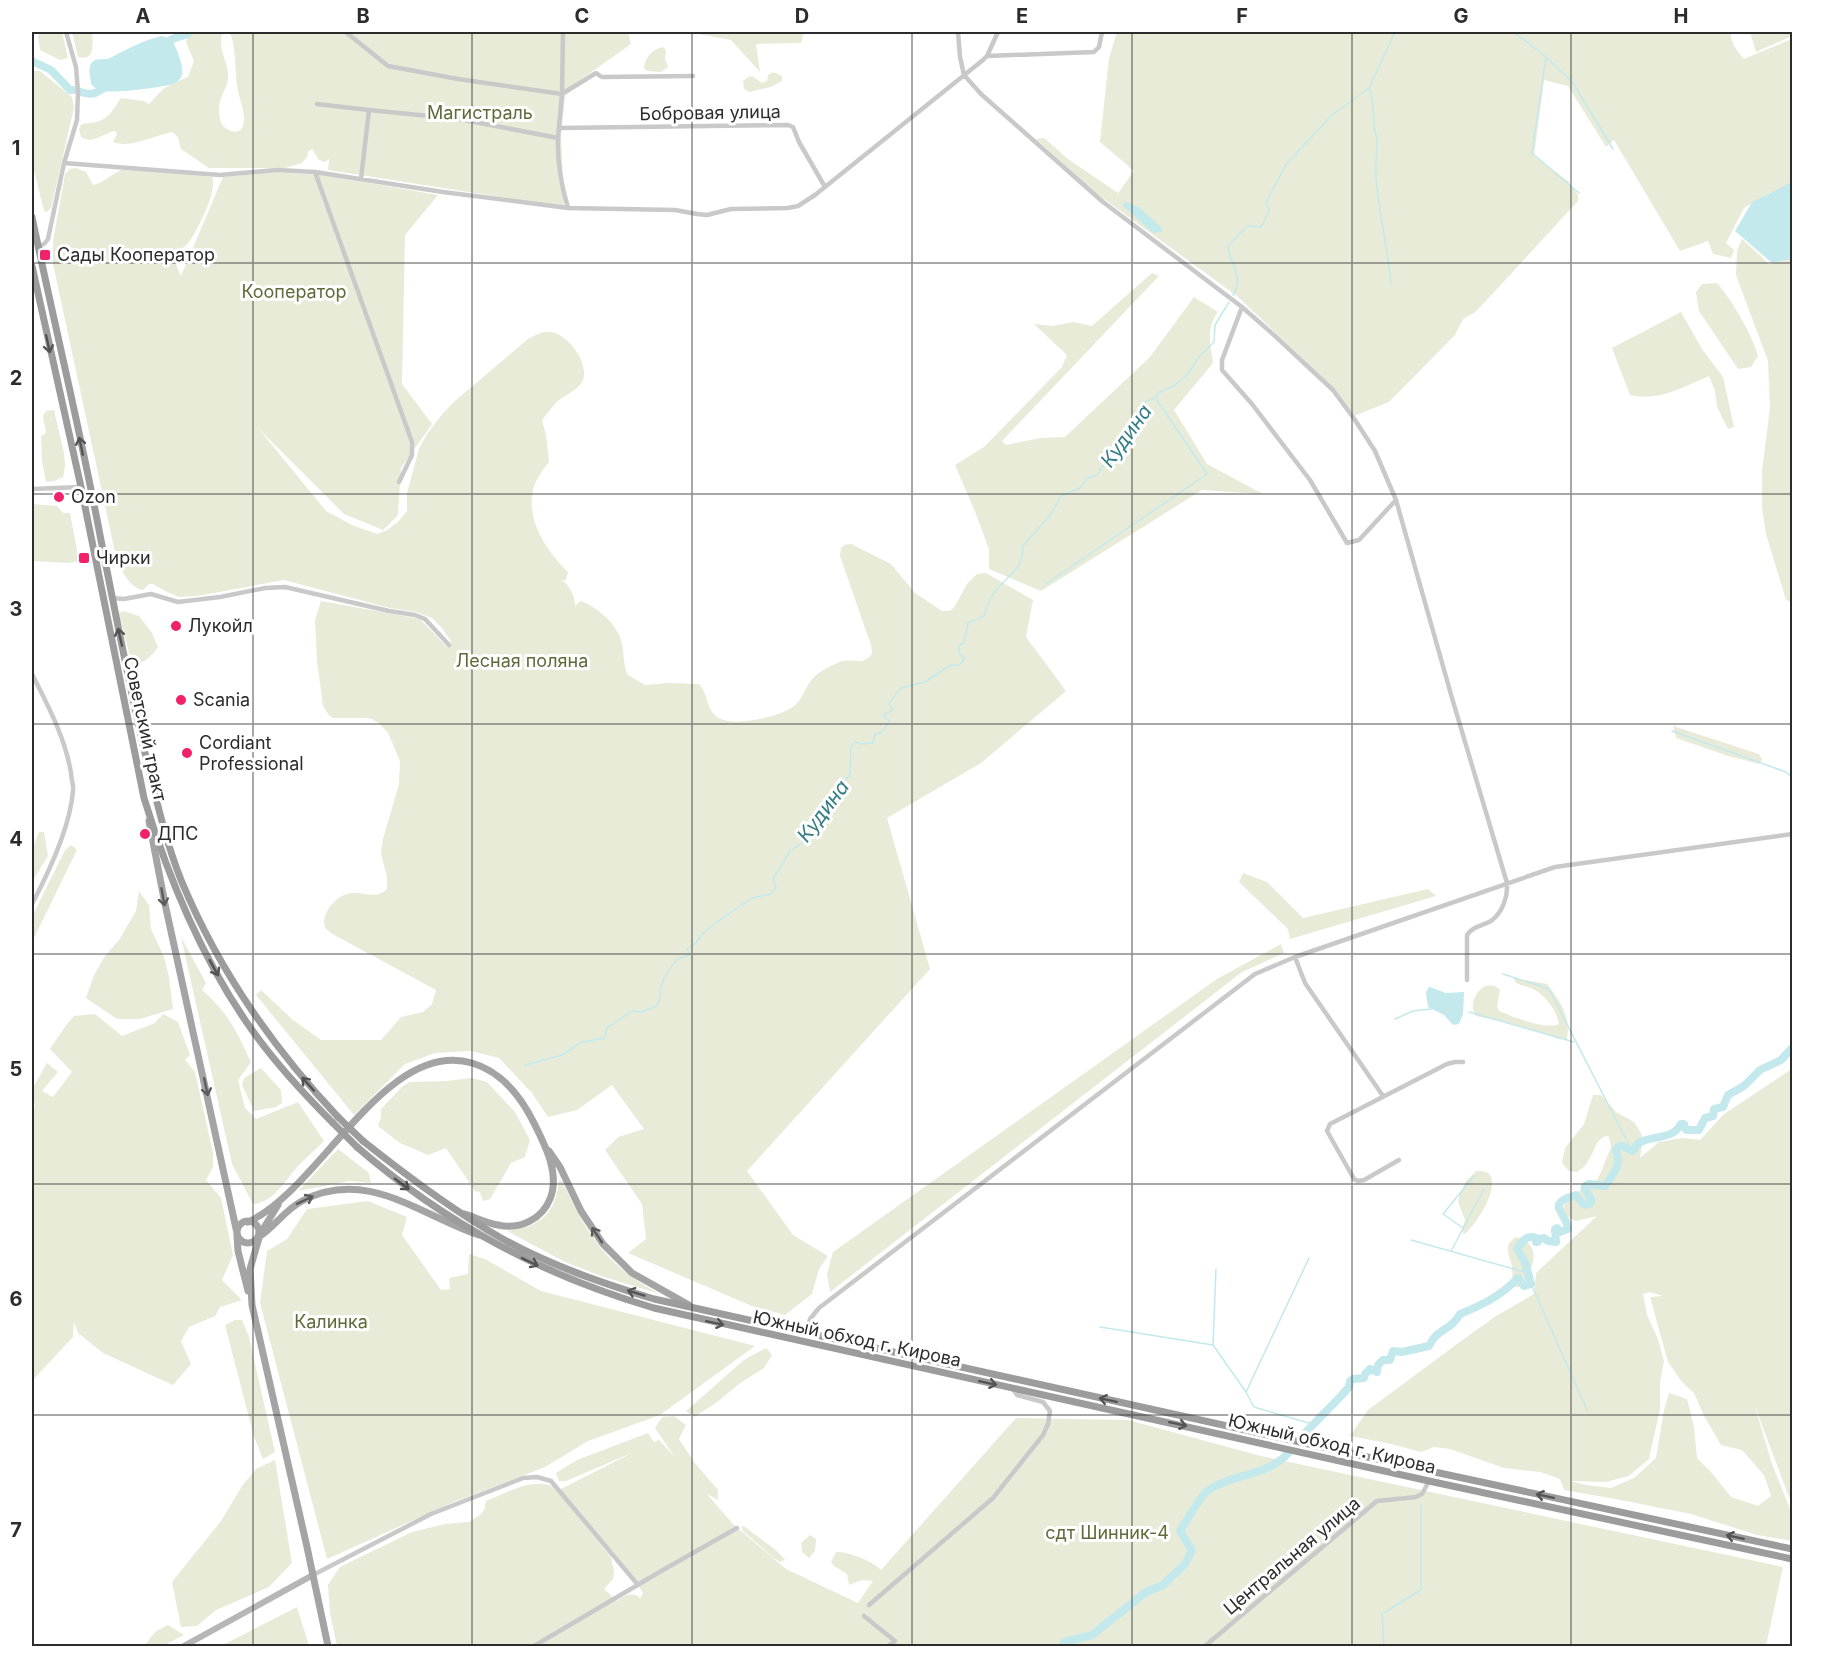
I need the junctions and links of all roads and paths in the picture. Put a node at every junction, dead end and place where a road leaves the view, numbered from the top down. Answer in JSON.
{"nodes":[{"id":1,"x":66,"y":32,"type":"edge"},
{"id":2,"x":563,"y":32,"type":"edge"},
{"id":3,"x":958,"y":32,"type":"edge"},
{"id":4,"x":998,"y":32,"type":"edge"},
{"id":5,"x":1102,"y":32,"type":"edge"},
{"id":6,"x":347,"y":33,"type":"dead end"},
{"id":7,"x":987,"y":56,"type":"junction"},
{"id":8,"x":964,"y":75,"type":"junction"},
{"id":9,"x":693,"y":76,"type":"dead end"},
{"id":10,"x":562,"y":94,"type":"junction"},
{"id":11,"x":317,"y":104,"type":"dead end"},
{"id":12,"x":369,"y":110,"type":"junction"},
{"id":13,"x":559,"y":128,"type":"junction"},
{"id":14,"x":558,"y":138,"type":"junction"},
{"id":15,"x":64,"y":163,"type":"junction"},
{"id":16,"x":315,"y":172,"type":"junction"},
{"id":17,"x":361,"y":179,"type":"junction"},
{"id":18,"x":825,"y":187,"type":"junction"},
{"id":19,"x":568,"y":208,"type":"junction"},
{"id":20,"x":32,"y":217,"type":"edge"},
{"id":21,"x":38,"y":248,"type":"junction"},
{"id":22,"x":32,"y":266,"type":"edge"},
{"id":23,"x":1242,"y":307,"type":"junction"},
{"id":24,"x":399,"y":482,"type":"dead end"},
{"id":25,"x":81,"y":487,"type":"junction"},
{"id":26,"x":32,"y":489,"type":"edge"},
{"id":27,"x":1396,"y":500,"type":"junction"},
{"id":28,"x":112,"y":598,"type":"junction"},
{"id":29,"x":449,"y":645,"type":"dead end"},
{"id":30,"x":32,"y":674,"type":"edge"},
{"id":31,"x":155,"y":797,"type":"joint"},
{"id":32,"x":144,"y":798,"type":"junction"},
{"id":33,"x":1792,"y":834,"type":"edge"},
{"id":34,"x":1507,"y":883,"type":"junction"},
{"id":35,"x":32,"y":904,"type":"edge"},
{"id":36,"x":1295,"y":957,"type":"junction"},
{"id":37,"x":1467,"y":980,"type":"dead end"},
{"id":38,"x":1463,"y":1062,"type":"dead end"},
{"id":39,"x":1383,"y":1096,"type":"junction"},
{"id":40,"x":543,"y":1141,"type":"junction"},
{"id":41,"x":360,"y":1144,"type":"junction"},
{"id":42,"x":1399,"y":1160,"type":"dead end"},
{"id":43,"x":282,"y":1198,"type":"junction"},
{"id":44,"x":461,"y":1213,"type":"junction"},
{"id":45,"x":248,"y":1222,"type":"junction"},
{"id":46,"x":237,"y":1234,"type":"junction"},
{"id":47,"x":478,"y":1235,"type":"junction"},
{"id":48,"x":260,"y":1236,"type":"junction"},
{"id":49,"x":252,"y":1305,"type":"junction"},
{"id":50,"x":693,"y":1308,"type":"junction"},
{"id":51,"x":805,"y":1333,"type":"junction"},
{"id":52,"x":1012,"y":1388,"type":"junction"},
{"id":53,"x":1429,"y":1481,"type":"junction"},
{"id":54,"x":737,"y":1528,"type":"dead end"},
{"id":55,"x":1792,"y":1549,"type":"edge"},
{"id":56,"x":1792,"y":1559,"type":"edge"},
{"id":57,"x":313,"y":1575,"type":"junction"},
{"id":58,"x":638,"y":1585,"type":"junction"},
{"id":59,"x":869,"y":1605,"type":"dead end"},
{"id":60,"x":864,"y":1616,"type":"dead end"},
{"id":61,"x":184,"y":1647,"type":"edge"},
{"id":62,"x":328,"y":1647,"type":"edge"},
{"id":63,"x":534,"y":1647,"type":"edge"},
{"id":64,"x":888,"y":1647,"type":"edge"},
{"id":65,"x":1205,"y":1647,"type":"edge"}],
"edges":[{"from":1,"to":15,"type":"street"},
{"from":2,"to":10,"type":"street"},
{"from":3,"to":8,"type":"street"},
{"from":4,"to":7,"type":"street"},
{"from":5,"to":7,"type":"street"},
{"from":6,"to":10,"type":"street"},
{"from":7,"to":8,"type":"street"},
{"from":8,"to":18,"type":"street"},
{"from":8,"to":23,"type":"street"},
{"from":9,"to":10,"type":"street"},
{"from":10,"to":13,"type":"street"},
{"from":11,"to":12,"type":"street"},
{"from":12,"to":14,"type":"street"},
{"from":12,"to":17,"type":"street"},
{"from":13,"to":14,"type":"street"},
{"from":13,"to":18,"type":"street","name":"Бобровая улица"},
{"from":14,"to":19,"type":"street"},
{"from":15,"to":16,"type":"street"},
{"from":15,"to":21,"type":"street"},
{"from":16,"to":17,"type":"street"},
{"from":16,"to":24,"type":"street"},
{"from":17,"to":19,"type":"street"},
{"from":18,"to":19,"type":"street"},
{"from":20,"to":21,"type":"highway","name":"Советский тракт"},
{"from":28,"to":21,"type":"highway","name":"Советский тракт","one_way":true},
{"from":22,"to":25,"type":"highway","name":"Советский тракт","one_way":true},
{"from":23,"to":27,"type":"street"},
{"from":23,"to":27,"type":"street"},
{"from":25,"to":26,"type":"street"},
{"from":25,"to":32,"type":"highway","name":"Советский тракт"},
{"from":27,"to":34,"type":"street"},
{"from":28,"to":29,"type":"street"},
{"from":31,"to":28,"type":"highway","name":"Советский тракт","one_way":true},
{"from":30,"to":35,"type":"street"},
{"from":41,"to":31,"type":"highway","name":"Южный обход г. Кирова","one_way":true,"bridge":true},
{"from":32,"to":41,"type":"highway","name":"Южный обход г. Кирова","one_way":true,"bridge":true},
{"from":32,"to":46,"type":"main road","name":"Советский тракт","one_way":true},
{"from":33,"to":34,"type":"street"},
{"from":34,"to":36,"type":"street"},
{"from":34,"to":37,"type":"street"},
{"from":36,"to":39,"type":"street"},
{"from":36,"to":51,"type":"street"},
{"from":38,"to":39,"type":"street"},
{"from":39,"to":42,"type":"street"},
{"from":40,"to":43,"type":"main road"},
{"from":40,"to":44,"type":"main road"},
{"from":50,"to":40,"type":"main road","one_way":true},
{"from":41,"to":44,"type":"highway","name":"Южный обход г. Кирова"},
{"from":41,"to":47,"type":"highway","name":"Южный обход г. Кирова","one_way":true},
{"from":43,"to":45,"type":"main road"},
{"from":43,"to":48,"type":"main road"},
{"from":50,"to":44,"type":"highway","name":"Южный обход г. Кирова","one_way":true},
{"from":45,"to":46,"type":"main road"},
{"from":45,"to":48,"type":"main road"},
{"from":46,"to":48,"type":"main road"},
{"from":46,"to":49,"type":"main road","name":"Советский тракт"},
{"from":48,"to":47,"type":"main road","one_way":true},
{"from":47,"to":52,"type":"highway","name":"Южный обход г. Кирова","one_way":true},
{"from":48,"to":49,"type":"main road"},
{"from":49,"to":57,"type":"main road"},
{"from":50,"to":51,"type":"highway","name":"Южный обход г. Кирова"},
{"from":55,"to":51,"type":"highway","name":"Южный обход г. Кирова","one_way":true},
{"from":52,"to":53,"type":"highway","name":"Южный обход г. Кирова","one_way":true},
{"from":52,"to":59,"type":"street"},
{"from":53,"to":56,"type":"highway","name":"Южный обход г. Кирова"},
{"from":53,"to":65,"type":"street","name":"Центральная улица"},
{"from":54,"to":58,"type":"street"},
{"from":57,"to":58,"type":"street"},
{"from":57,"to":61,"type":"main road"},
{"from":57,"to":62,"type":"main road"},
{"from":58,"to":63,"type":"street"},
{"from":60,"to":64,"type":"street"}]}
